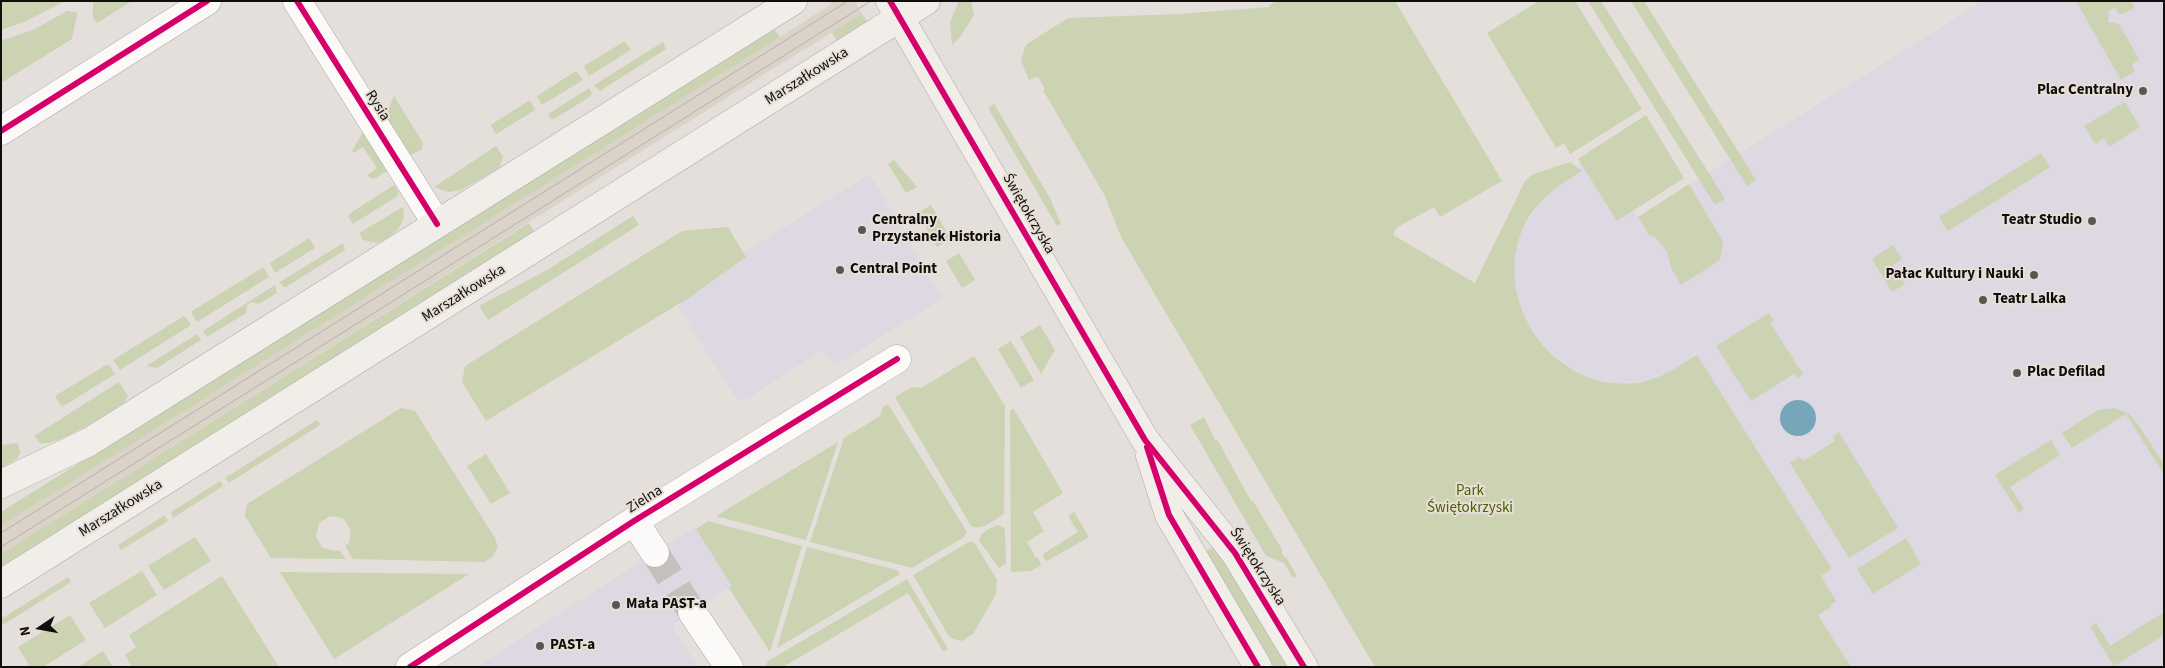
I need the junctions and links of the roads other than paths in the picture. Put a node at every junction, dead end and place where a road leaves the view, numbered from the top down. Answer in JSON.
{"nodes":[{"id":1,"x":207,"y":1,"type":"edge"},
{"id":2,"x":297,"y":1,"type":"edge"},
{"id":3,"x":793,"y":1,"type":"edge"},
{"id":4,"x":926,"y":1,"type":"edge"},
{"id":5,"x":894,"y":10,"type":"edge"},
{"id":6,"x":1,"y":132,"type":"edge"},
{"id":7,"x":437,"y":224,"type":"junction"},
{"id":8,"x":897,"y":359,"type":"dead end"},
{"id":9,"x":1144,"y":440,"type":"junction"},
{"id":10,"x":1,"y":484,"type":"edge"},
{"id":11,"x":634,"y":521,"type":"junction"},
{"id":12,"x":655,"y":553,"type":"tunnel mouth"},
{"id":13,"x":1,"y":584,"type":"edge"},
{"id":14,"x":692,"y":612,"type":"tunnel mouth"},
{"id":15,"x":410,"y":667,"type":"edge"},
{"id":16,"x":729,"y":667,"type":"edge"},
{"id":17,"x":1258,"y":667,"type":"edge"},
{"id":18,"x":1304,"y":667,"type":"edge"}],
"edges":[{"from":1,"to":6,"type":"street"},
{"from":2,"to":7,"type":"street","name":"Rysia"},
{"from":3,"to":7,"type":"main road"},
{"from":4,"to":5,"type":"main road","name":"Marszałkowska"},
{"from":5,"to":9,"type":"main road","name":"Świętokrzyska"},
{"from":5,"to":13,"type":"main road","name":"Marszałkowska"},
{"from":7,"to":10,"type":"main road"},
{"from":8,"to":11,"type":"street","name":"Zielna"},
{"from":9,"to":17,"type":"main road","name":"Świętokrzyska"},
{"from":9,"to":18,"type":"main road","name":"Świętokrzyska"},
{"from":11,"to":12,"type":"street"},
{"from":11,"to":15,"type":"street","name":"Zielna"},
{"from":14,"to":16,"type":"street"}]}
